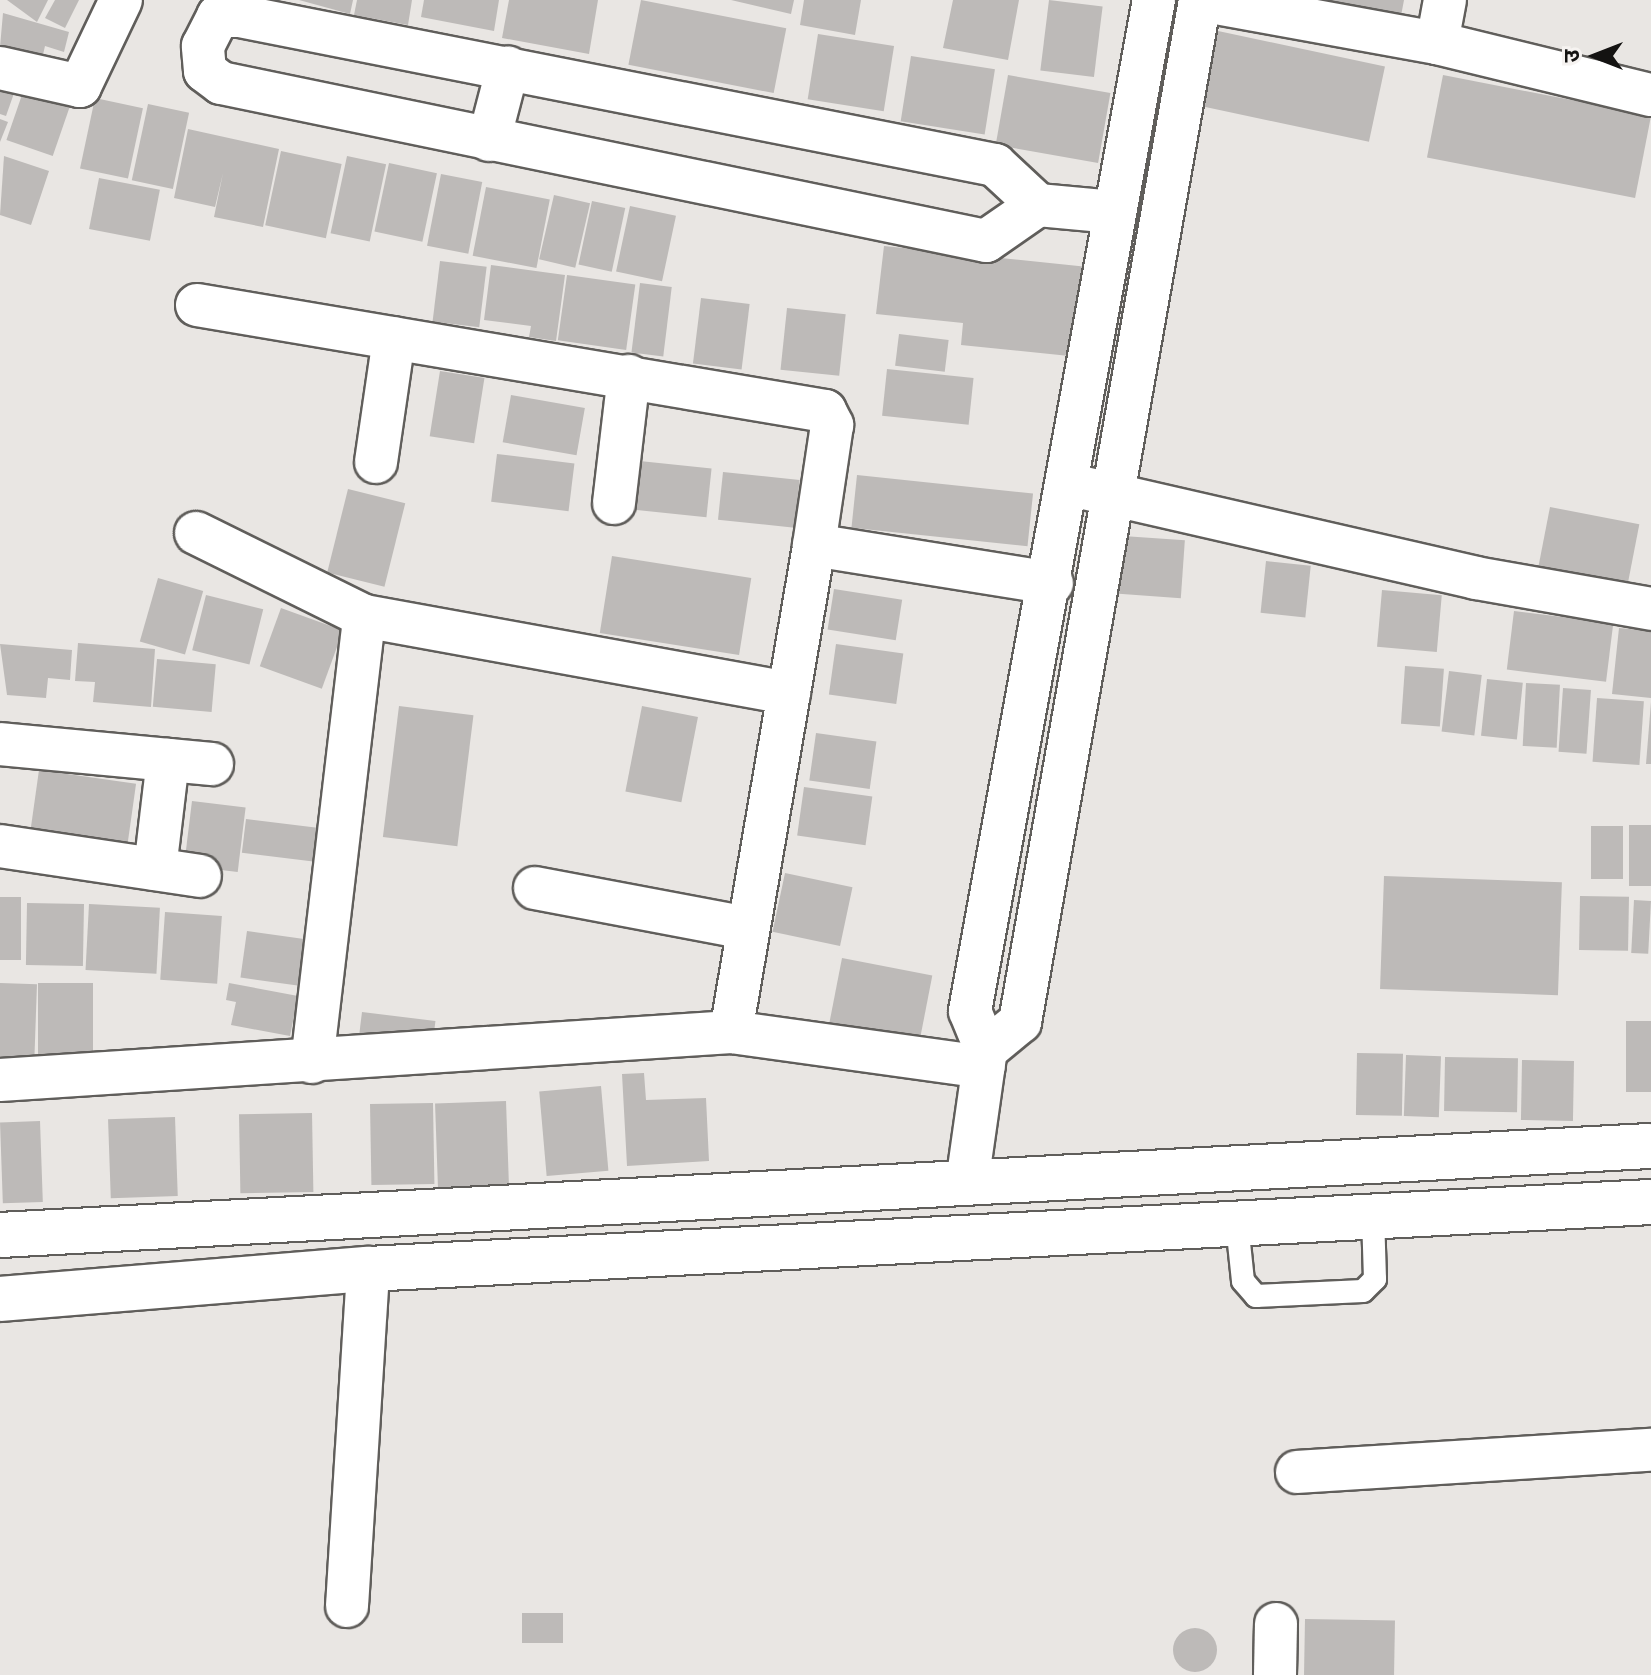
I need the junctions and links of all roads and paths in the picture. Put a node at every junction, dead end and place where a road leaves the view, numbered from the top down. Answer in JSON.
{"nodes":[{"id":1,"x":121,"y":0,"type":"edge"},
{"id":2,"x":1154,"y":0,"type":"edge"},
{"id":3,"x":1200,"y":0,"type":"edge"},
{"id":4,"x":1445,"y":0,"type":"edge"},
{"id":5,"x":1437,"y":43,"type":"junction"},
{"id":6,"x":508,"y":67,"type":"junction"},
{"id":7,"x":0,"y":68,"type":"edge"},
{"id":8,"x":1651,"y":95,"type":"edge"},
{"id":9,"x":489,"y":140,"type":"junction"},
{"id":10,"x":1038,"y":205,"type":"junction"},
{"id":11,"x":1114,"y":212,"type":"junction"},
{"id":12,"x":197,"y":305,"type":"dead end"},
{"id":13,"x":394,"y":338,"type":"junction"},
{"id":14,"x":629,"y":376,"type":"junction"},
{"id":15,"x":376,"y":462,"type":"dead end"},
{"id":16,"x":1067,"y":484,"type":"junction"},
{"id":17,"x":1111,"y":494,"type":"junction"},
{"id":18,"x":614,"y":503,"type":"dead end"},
{"id":19,"x":196,"y":533,"type":"dead end"},
{"id":20,"x":814,"y":545,"type":"junction"},
{"id":21,"x":1052,"y":583,"type":"junction"},
{"id":22,"x":1651,"y":609,"type":"edge"},
{"id":23,"x":364,"y":616,"type":"junction"},
{"id":24,"x":789,"y":693,"type":"junction"},
{"id":25,"x":0,"y":744,"type":"edge"},
{"id":26,"x":168,"y":760,"type":"junction"},
{"id":27,"x":212,"y":764,"type":"dead end"},
{"id":28,"x":0,"y":846,"type":"edge"},
{"id":29,"x":155,"y":869,"type":"junction"},
{"id":30,"x":200,"y":876,"type":"dead end"},
{"id":31,"x":535,"y":888,"type":"dead end"},
{"id":32,"x":747,"y":928,"type":"junction"},
{"id":33,"x":731,"y":1032,"type":"junction"},
{"id":34,"x":985,"y":1058,"type":"junction"},
{"id":35,"x":312,"y":1062,"type":"junction"},
{"id":36,"x":0,"y":1080,"type":"edge"},
{"id":37,"x":1651,"y":1146,"type":"edge"},
{"id":38,"x":967,"y":1183,"type":"junction"},
{"id":39,"x":1651,"y":1202,"type":"edge"},
{"id":40,"x":1373,"y":1216,"type":"junction"},
{"id":41,"x":1237,"y":1224,"type":"junction"},
{"id":42,"x":0,"y":1235,"type":"edge"},
{"id":43,"x":368,"y":1269,"type":"junction"},
{"id":44,"x":0,"y":1299,"type":"edge"},
{"id":45,"x":1651,"y":1450,"type":"edge"},
{"id":46,"x":1297,"y":1472,"type":"dead end"},
{"id":47,"x":347,"y":1606,"type":"dead end"},
{"id":48,"x":1276,"y":1624,"type":"dead end"},
{"id":49,"x":1275,"y":1675,"type":"edge"}],
"edges":[{"from":1,"to":7,"type":"street"},
{"from":2,"to":11,"type":"street"},
{"from":3,"to":5,"type":"street"},
{"from":3,"to":17,"type":"street"},
{"from":4,"to":5,"type":"street"},
{"from":5,"to":8,"type":"street"},
{"from":6,"to":9,"type":"street"},
{"from":6,"to":9,"type":"street"},
{"from":6,"to":10,"type":"street"},
{"from":9,"to":10,"type":"street"},
{"from":10,"to":11,"type":"street"},
{"from":11,"to":16,"type":"street"},
{"from":12,"to":13,"type":"street"},
{"from":13,"to":14,"type":"street"},
{"from":13,"to":15,"type":"street"},
{"from":14,"to":18,"type":"street"},
{"from":14,"to":20,"type":"street"},
{"from":16,"to":17,"type":"street"},
{"from":16,"to":21,"type":"street"},
{"from":17,"to":22,"type":"street"},
{"from":17,"to":34,"type":"street"},
{"from":19,"to":23,"type":"street"},
{"from":20,"to":21,"type":"street"},
{"from":20,"to":24,"type":"street"},
{"from":21,"to":34,"type":"street"},
{"from":23,"to":24,"type":"street"},
{"from":23,"to":35,"type":"street"},
{"from":24,"to":32,"type":"street"},
{"from":25,"to":26,"type":"street"},
{"from":26,"to":27,"type":"street"},
{"from":26,"to":29,"type":"street"},
{"from":28,"to":29,"type":"street"},
{"from":29,"to":30,"type":"street"},
{"from":31,"to":32,"type":"street"},
{"from":32,"to":33,"type":"street"},
{"from":33,"to":34,"type":"street"},
{"from":33,"to":35,"type":"street"},
{"from":34,"to":38,"type":"street"},
{"from":35,"to":36,"type":"street"},
{"from":37,"to":38,"type":"street"},
{"from":38,"to":42,"type":"street"},
{"from":39,"to":40,"type":"street"},
{"from":40,"to":41,"type":"street"},
{"from":40,"to":41,"type":"lane"},
{"from":41,"to":43,"type":"street"},
{"from":43,"to":44,"type":"street"},
{"from":43,"to":47,"type":"street"},
{"from":45,"to":46,"type":"street"},
{"from":48,"to":49,"type":"street"}]}
